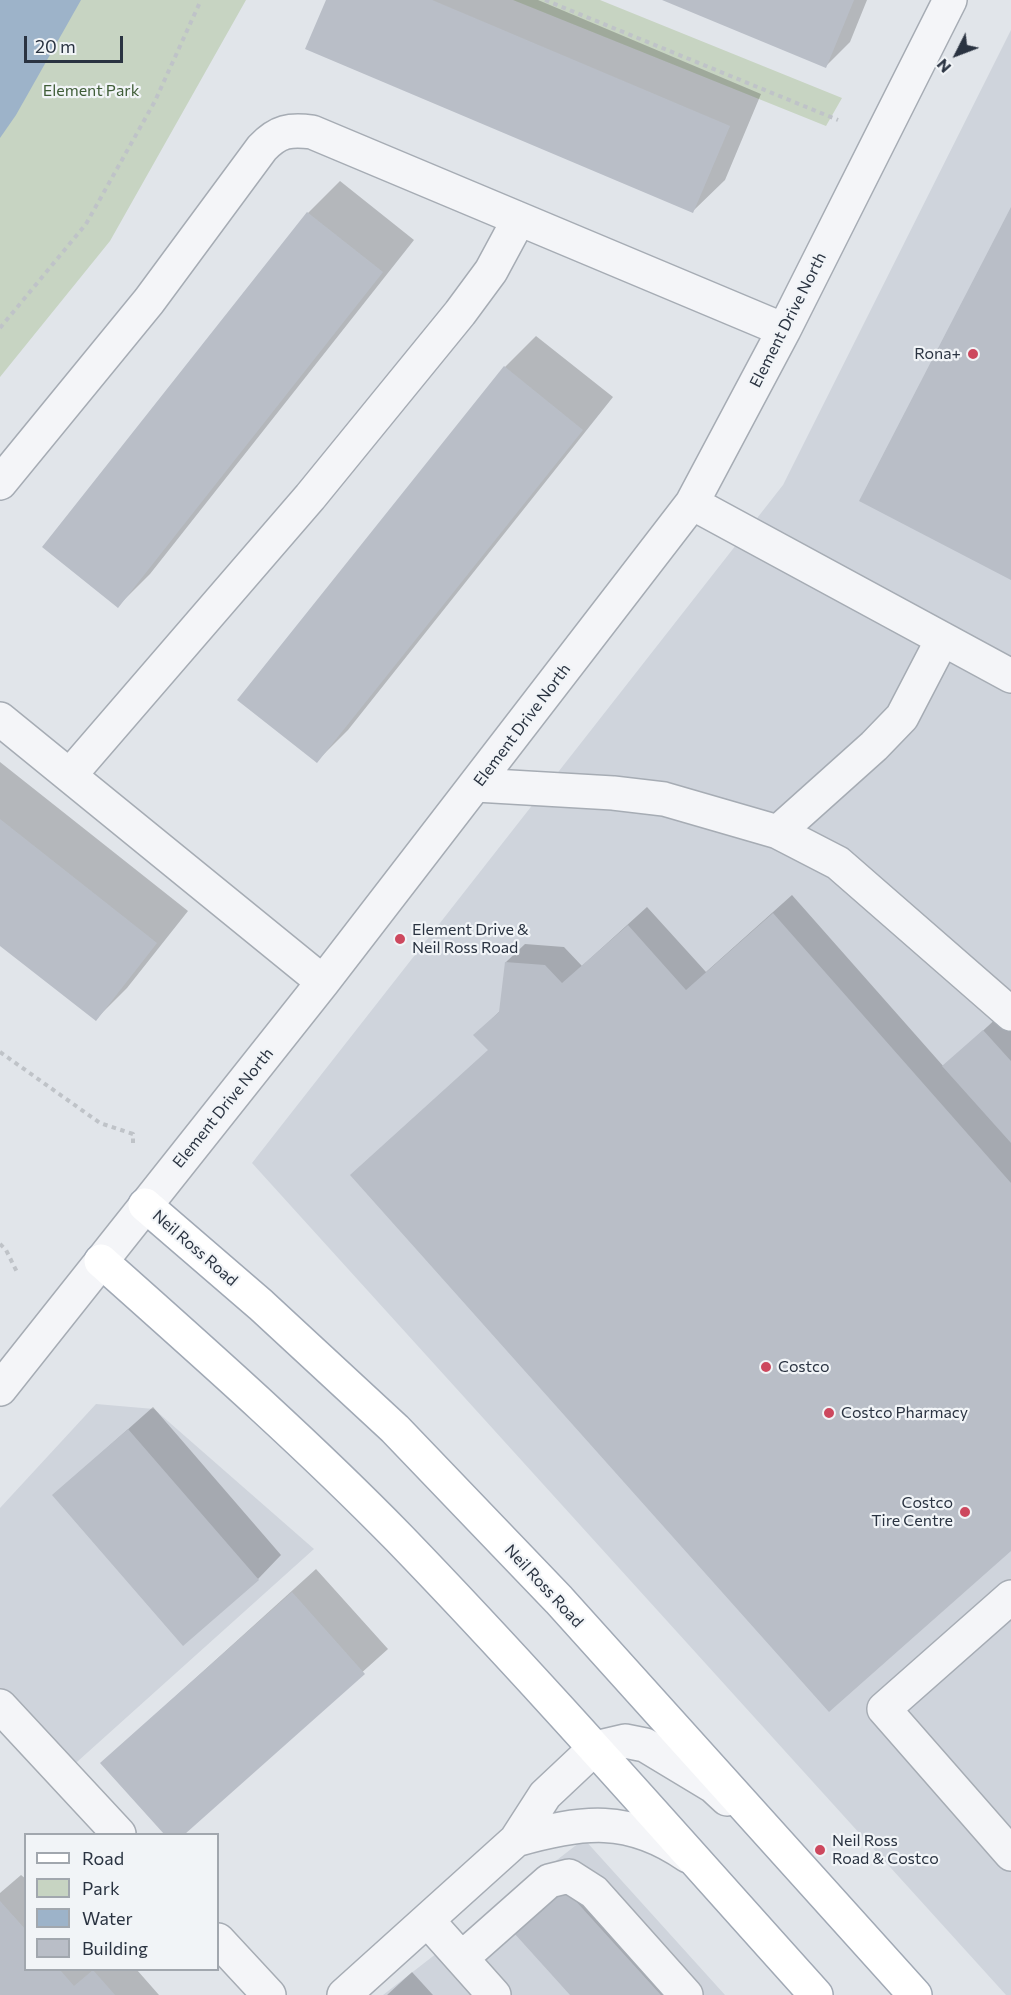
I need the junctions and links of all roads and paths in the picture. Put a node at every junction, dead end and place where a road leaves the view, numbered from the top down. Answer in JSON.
{"nodes":[{"id":1,"x":201,"y":0,"type":"edge"},
{"id":2,"x":545,"y":0,"type":"edge"},
{"id":3,"x":950,"y":0,"type":"edge"},
{"id":4,"x":838,"y":120,"type":"dead end"},
{"id":5,"x":519,"y":219,"type":"junction"},
{"id":6,"x":0,"y":328,"type":"edge"},
{"id":7,"x":784,"y":330,"type":"junction"},
{"id":8,"x":0,"y":483,"type":"edge"},
{"id":9,"x":692,"y":502,"type":"junction"},
{"id":10,"x":942,"y":640,"type":"junction"},
{"id":11,"x":1011,"y":676,"type":"edge"},
{"id":12,"x":0,"y":719,"type":"edge"},
{"id":13,"x":70,"y":775,"type":"junction"},
{"id":14,"x":476,"y":785,"type":"junction"},
{"id":15,"x":778,"y":832,"type":"junction"},
{"id":16,"x":323,"y":982,"type":"junction"},
{"id":17,"x":1011,"y":1014,"type":"edge"},
{"id":18,"x":0,"y":1052,"type":"edge"},
{"id":19,"x":133,"y":1147,"type":"dead end"},
{"id":20,"x":145,"y":1205,"type":"junction"},
{"id":21,"x":0,"y":1244,"type":"edge"},
{"id":22,"x":101,"y":1261,"type":"junction"},
{"id":23,"x":17,"y":1272,"type":"dead end"},
{"id":24,"x":0,"y":1389,"type":"edge"},
{"id":25,"x":1011,"y":1598,"type":"edge"},
{"id":26,"x":0,"y":1706,"type":"edge"},
{"id":27,"x":595,"y":1748,"type":"junction"},
{"id":28,"x":118,"y":1833,"type":"edge"},
{"id":29,"x":516,"y":1840,"type":"junction"},
{"id":30,"x":1011,"y":1854,"type":"edge"},
{"id":31,"x":798,"y":1866,"type":"junction"},
{"id":32,"x":709,"y":1876,"type":"junction"},
{"id":33,"x":428,"y":1921,"type":"junction"},
{"id":34,"x":219,"y":1941,"type":"edge"},
{"id":35,"x":462,"y":1958,"type":"junction"},
{"id":36,"x":269,"y":1995,"type":"edge"},
{"id":37,"x":344,"y":1995,"type":"edge"},
{"id":38,"x":494,"y":1995,"type":"edge"},
{"id":39,"x":686,"y":1995,"type":"edge"},
{"id":40,"x":816,"y":1995,"type":"edge"},
{"id":41,"x":915,"y":1995,"type":"edge"}],
"edges":[{"from":1,"to":6,"type":"path"},
{"from":2,"to":4,"type":"path"},
{"from":3,"to":7,"type":"street","name":"Element Drive North"},
{"from":5,"to":7,"type":"street"},
{"from":5,"to":8,"type":"street"},
{"from":5,"to":13,"type":"street"},
{"from":7,"to":9,"type":"street","name":"Element Drive North"},
{"from":9,"to":10,"type":"street"},
{"from":9,"to":14,"type":"street","name":"Element Drive North"},
{"from":10,"to":11,"type":"street"},
{"from":10,"to":15,"type":"street"},
{"from":12,"to":13,"type":"street"},
{"from":13,"to":16,"type":"street"},
{"from":14,"to":15,"type":"street"},
{"from":14,"to":16,"type":"street","name":"Element Drive North"},
{"from":15,"to":17,"type":"street"},
{"from":16,"to":20,"type":"street","name":"Element Drive North"},
{"from":18,"to":19,"type":"path"},
{"from":20,"to":22,"type":"street","name":"Element Drive North"},
{"from":20,"to":31,"type":"main road","name":"Neil Ross Road"},
{"from":21,"to":23,"type":"path"},
{"from":22,"to":24,"type":"street","name":"Element Drive North"},
{"from":22,"to":27,"type":"main road"},
{"from":25,"to":30,"type":"street"},
{"from":26,"to":28,"type":"street"},
{"from":27,"to":29,"type":"street"},
{"from":27,"to":31,"type":"street"},
{"from":27,"to":32,"type":"main road"},
{"from":29,"to":32,"type":"street"},
{"from":29,"to":33,"type":"street"},
{"from":31,"to":41,"type":"main road","name":"Neil Ross Road"},
{"from":32,"to":40,"type":"main road"},
{"from":33,"to":35,"type":"street"},
{"from":33,"to":37,"type":"street"},
{"from":34,"to":36,"type":"street"},
{"from":35,"to":38,"type":"street"},
{"from":35,"to":39,"type":"street"}]}
